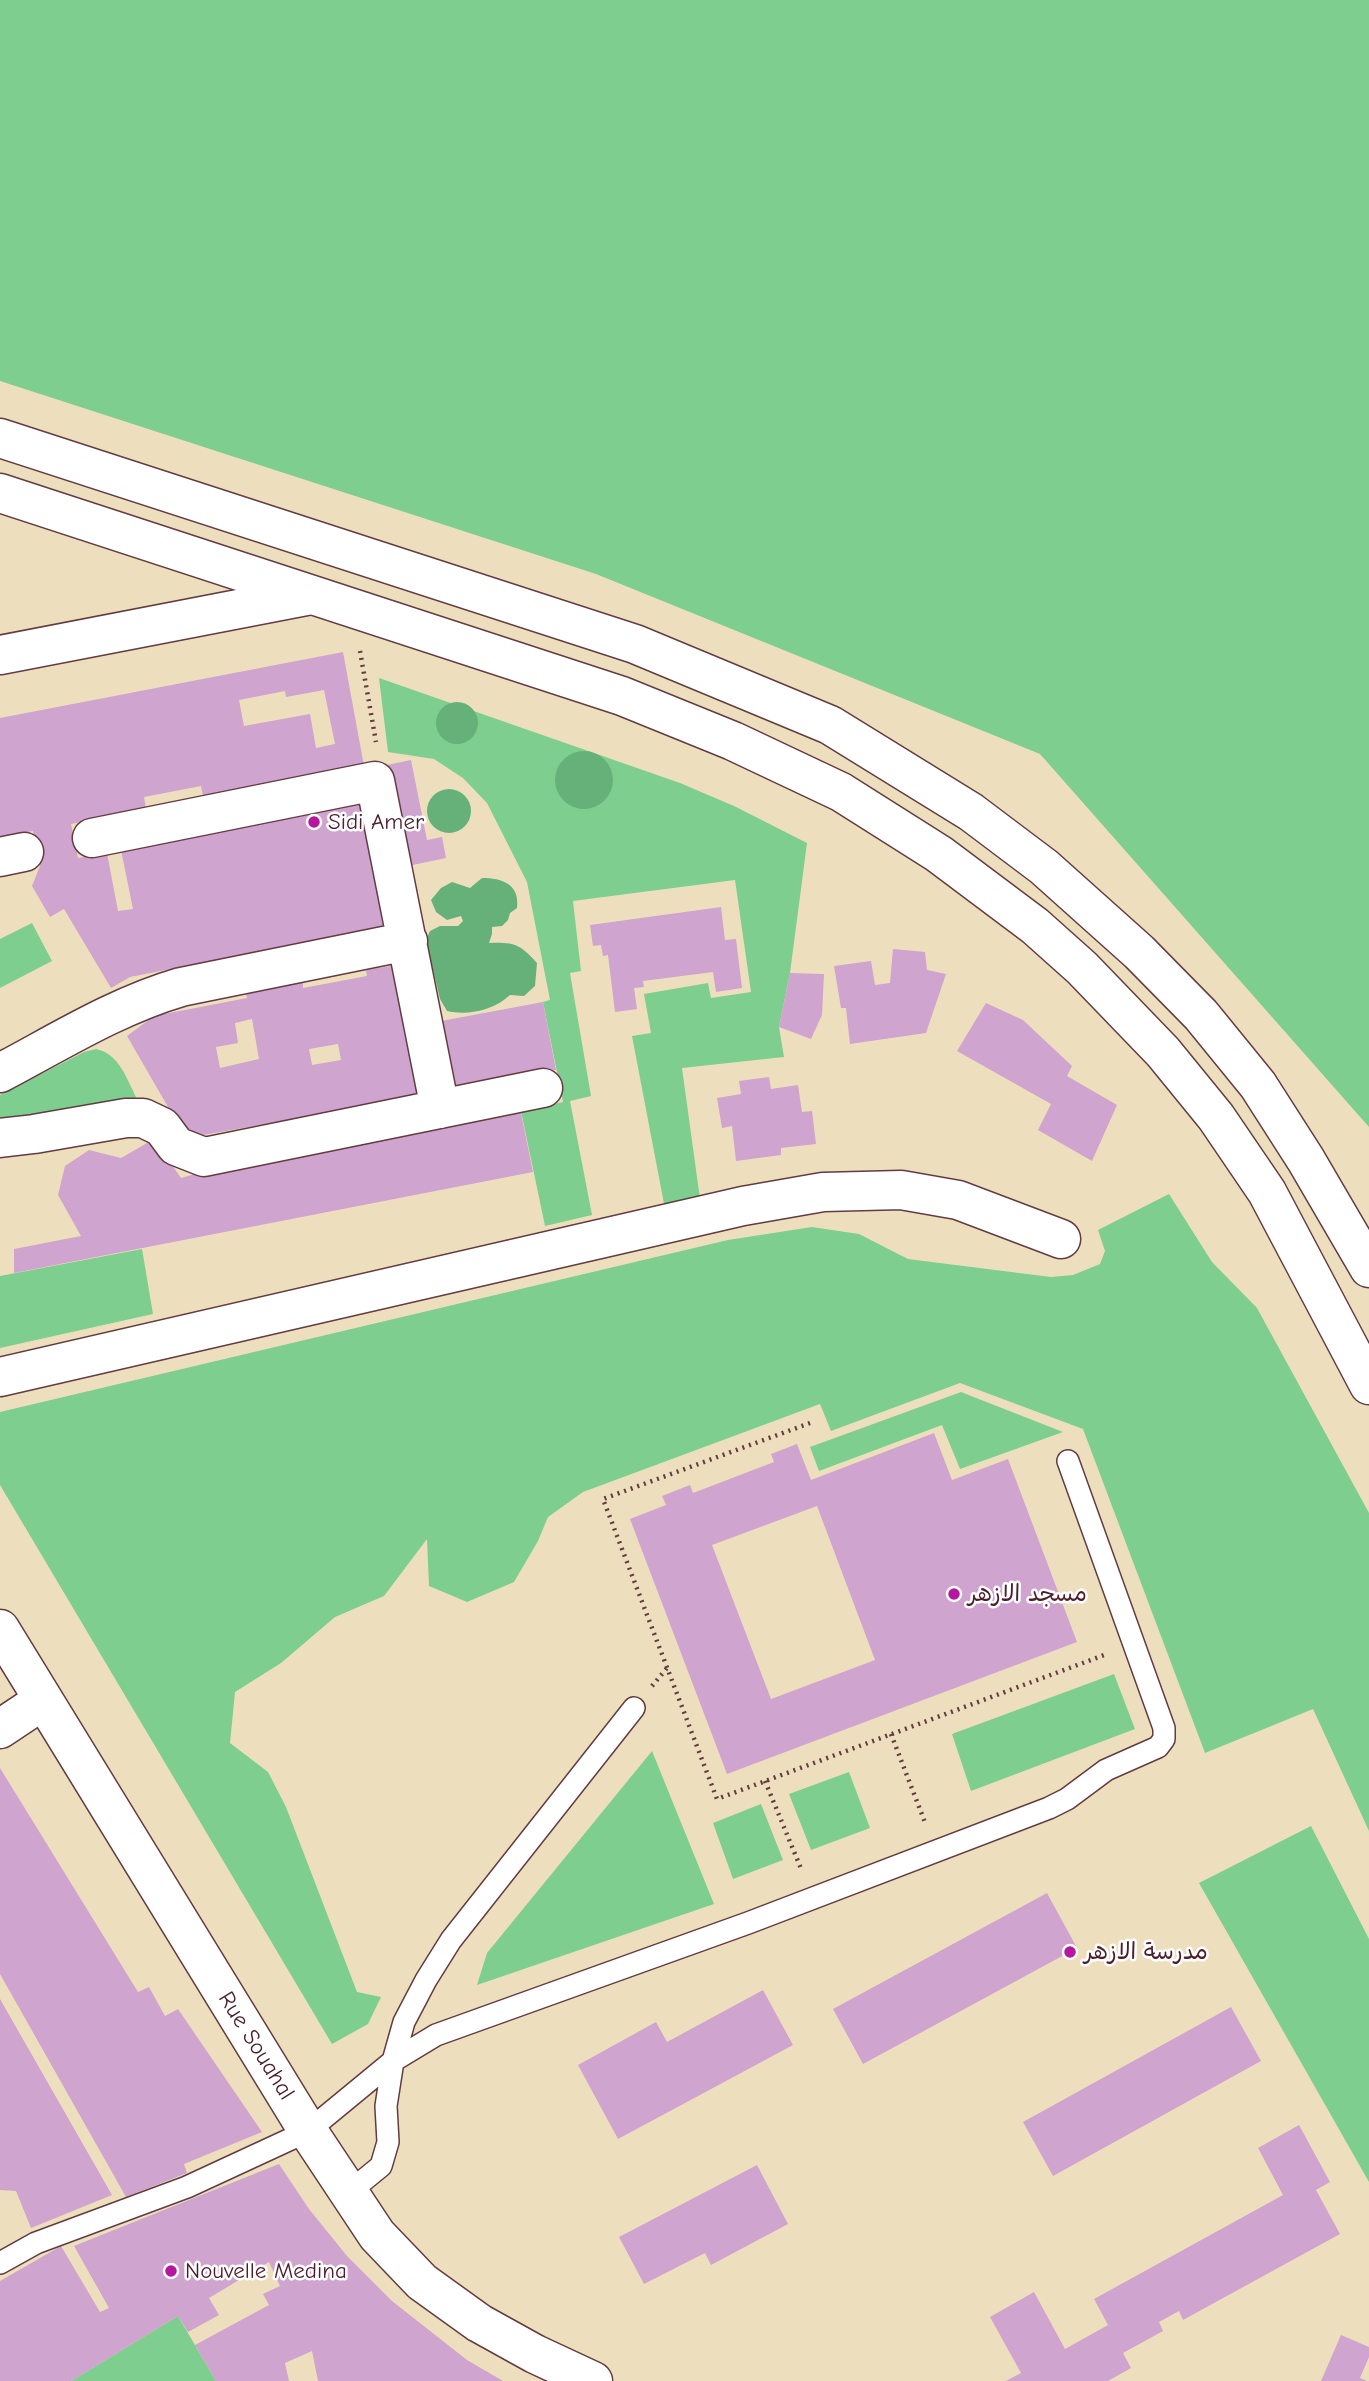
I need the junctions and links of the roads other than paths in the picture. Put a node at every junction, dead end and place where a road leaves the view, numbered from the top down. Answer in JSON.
{"nodes":[{"id":1,"x":0,"y":438,"type":"edge"},
{"id":2,"x":0,"y":493,"type":"edge"},
{"id":3,"x":311,"y":595,"type":"junction"},
{"id":4,"x":0,"y":655,"type":"edge"},
{"id":5,"x":92,"y":838,"type":"dead end"},
{"id":6,"x":408,"y":940,"type":"junction"},
{"id":7,"x":0,"y":1073,"type":"edge"},
{"id":8,"x":543,"y":1088,"type":"dead end"},
{"id":9,"x":440,"y":1109,"type":"junction"},
{"id":10,"x":0,"y":1138,"type":"edge"},
{"id":11,"x":1061,"y":1239,"type":"dead end"},
{"id":12,"x":1369,"y":1268,"type":"edge"},
{"id":13,"x":0,"y":1377,"type":"edge"},
{"id":14,"x":1369,"y":1385,"type":"edge"},
{"id":15,"x":1068,"y":1461,"type":"dead end"},
{"id":16,"x":0,"y":1629,"type":"edge"},
{"id":17,"x":42,"y":1701,"type":"junction"},
{"id":18,"x":634,"y":1708,"type":"dead end"},
{"id":19,"x":0,"y":1729,"type":"edge"},
{"id":20,"x":393,"y":2061,"type":"junction"},
{"id":21,"x":308,"y":2131,"type":"junction"},
{"id":22,"x":348,"y":2193,"type":"junction"},
{"id":23,"x":0,"y":2263,"type":"edge"},
{"id":24,"x":542,"y":2367,"type":"edge"},
{"id":25,"x":593,"y":2381,"type":"edge"}],
"edges":[{"from":1,"to":12,"type":"street"},
{"from":2,"to":3,"type":"street"},
{"from":3,"to":4,"type":"street"},
{"from":3,"to":14,"type":"street"},
{"from":5,"to":6,"type":"street"},
{"from":6,"to":7,"type":"street"},
{"from":6,"to":9,"type":"street"},
{"from":8,"to":9,"type":"street"},
{"from":9,"to":10,"type":"street"},
{"from":11,"to":13,"type":"street"},
{"from":15,"to":20,"type":"lane"},
{"from":16,"to":17,"type":"street","name":"Rue Souahal"},
{"from":17,"to":19,"type":"street"},
{"from":17,"to":21,"type":"street","name":"Rue Souahal"},
{"from":18,"to":20,"type":"lane"},
{"from":20,"to":21,"type":"lane"},
{"from":20,"to":22,"type":"lane"},
{"from":21,"to":22,"type":"street","name":"Rue Souahal"},
{"from":21,"to":23,"type":"lane"},
{"from":22,"to":24,"type":"street","name":"Rue Souahal"},
{"from":24,"to":25,"type":"street","name":"Rue Souahal"}]}
